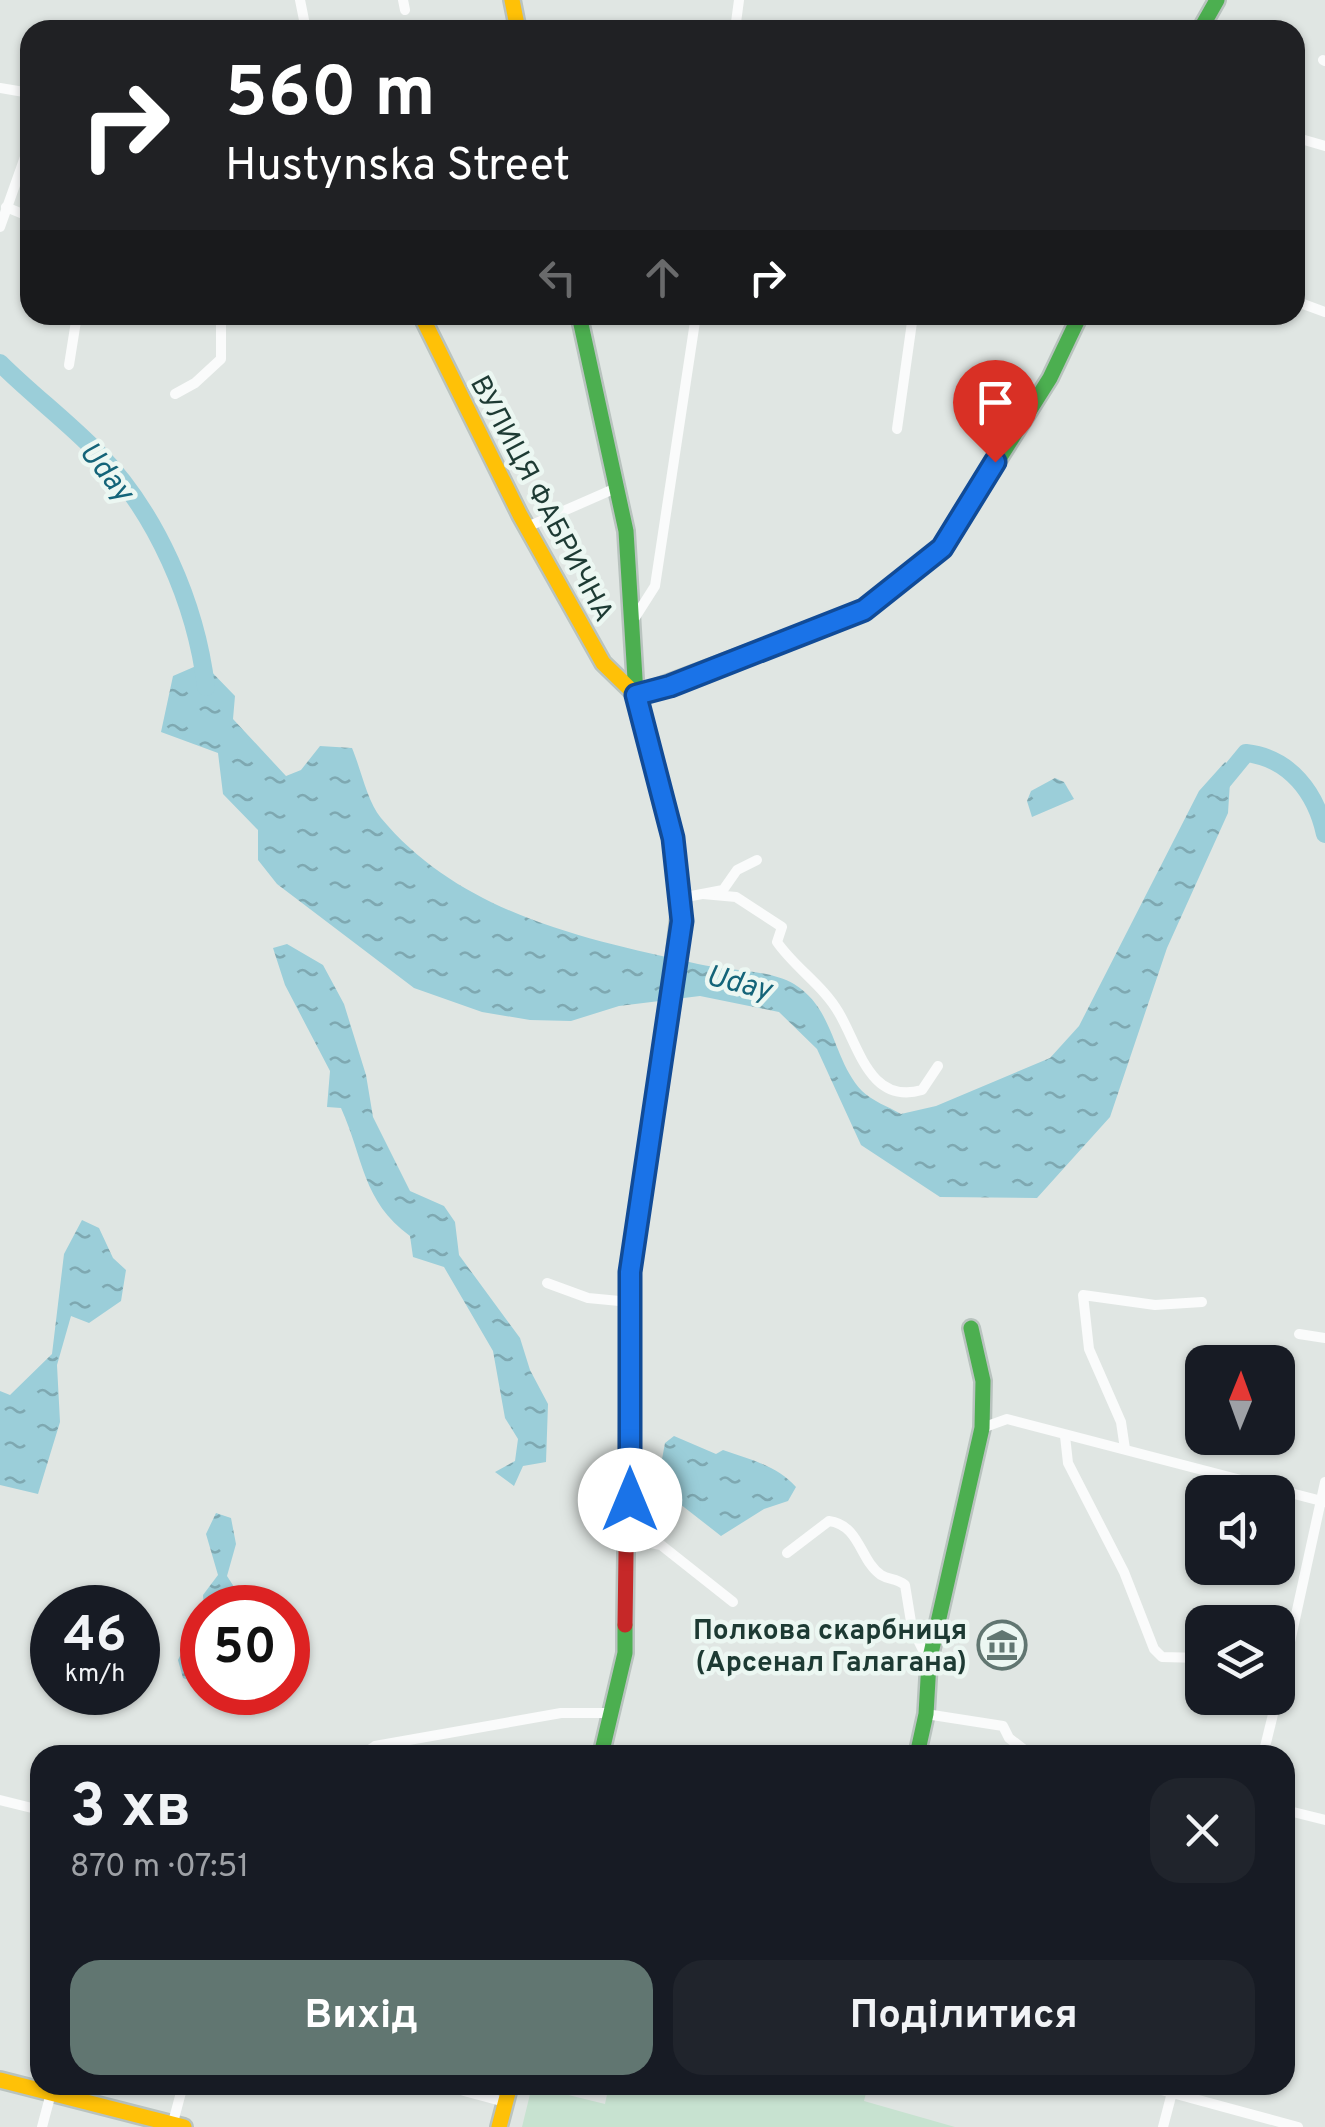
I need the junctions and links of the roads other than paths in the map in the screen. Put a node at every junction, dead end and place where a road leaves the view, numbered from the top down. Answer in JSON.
{"nodes":[{"id":1,"x":20,"y":169,"type":"edge"},
{"id":2,"x":6,"y":207,"type":"junction"},
{"id":3,"x":20,"y":213,"type":"edge"},
{"id":4,"x":0,"y":226,"type":"edge"},
{"id":5,"x":76,"y":325,"type":"edge"},
{"id":6,"x":220,"y":325,"type":"edge"},
{"id":7,"x":426,"y":325,"type":"edge"},
{"id":8,"x":581,"y":325,"type":"edge"},
{"id":9,"x":694,"y":325,"type":"edge"},
{"id":10,"x":912,"y":325,"type":"edge"},
{"id":11,"x":1075,"y":325,"type":"edge"},
{"id":12,"x":69,"y":366,"type":"dead end"},
{"id":13,"x":175,"y":394,"type":"dead end"},
{"id":14,"x":897,"y":428,"type":"dead end"},
{"id":15,"x":616,"y":488,"type":"junction"},
{"id":16,"x":527,"y":528,"type":"junction"},
{"id":17,"x":634,"y":619,"type":"junction"},
{"id":18,"x":636,"y":695,"type":"junction"},
{"id":19,"x":757,"y":860,"type":"dead end"},
{"id":20,"x":703,"y":894,"type":"junction"},
{"id":21,"x":682,"y":898,"type":"junction"},
{"id":22,"x":938,"y":1066,"type":"dead end"},
{"id":23,"x":548,"y":1283,"type":"dead end"},
{"id":24,"x":630,"y":1302,"type":"junction"},
{"id":25,"x":1202,"y":1302,"type":"dead end"},
{"id":26,"x":972,"y":1328,"type":"dead end"},
{"id":27,"x":1299,"y":1334,"type":"dead end"},
{"id":28,"x":1325,"y":1338,"type":"edge"},
{"id":29,"x":982,"y":1428,"type":"junction"},
{"id":30,"x":1064,"y":1436,"type":"junction"},
{"id":31,"x":1125,"y":1449,"type":"junction"},
{"id":32,"x":1325,"y":1482,"type":"edge"},
{"id":33,"x":1322,"y":1502,"type":"edge"},
{"id":34,"x":630,"y":1540,"type":"junction"},
{"id":35,"x":787,"y":1552,"type":"dead end"},
{"id":36,"x":733,"y":1602,"type":"dead end"},
{"id":37,"x":1295,"y":1616,"type":"edge"},
{"id":38,"x":1185,"y":1658,"type":"edge"},
{"id":39,"x":928,"y":1662,"type":"junction"},
{"id":40,"x":613,"y":1713,"type":"junction"},
{"id":41,"x":926,"y":1714,"type":"junction"},
{"id":42,"x":1273,"y":1715,"type":"edge"},
{"id":43,"x":384,"y":1745,"type":"edge"},
{"id":44,"x":604,"y":1745,"type":"edge"},
{"id":45,"x":919,"y":1745,"type":"edge"},
{"id":46,"x":1018,"y":1745,"type":"edge"},
{"id":47,"x":1266,"y":1745,"type":"edge"},
{"id":48,"x":0,"y":1800,"type":"edge"},
{"id":49,"x":30,"y":1808,"type":"edge"},
{"id":50,"x":1295,"y":1812,"type":"edge"},
{"id":51,"x":1325,"y":1820,"type":"edge"},
{"id":52,"x":0,"y":2080,"type":"edge"},
{"id":53,"x":30,"y":2088,"type":"edge"},
{"id":54,"x":50,"y":2095,"type":"edge"},
{"id":55,"x":59,"y":2095,"type":"edge"},
{"id":56,"x":181,"y":2095,"type":"edge"},
{"id":57,"x":479,"y":2095,"type":"edge"},
{"id":58,"x":507,"y":2095,"type":"edge"},
{"id":59,"x":1171,"y":2095,"type":"edge"},
{"id":60,"x":1192,"y":2095,"type":"edge"},
{"id":61,"x":505,"y":2102,"type":"junction"},
{"id":62,"x":176,"y":2126,"type":"edge"},
{"id":63,"x":42,"y":2127,"type":"edge"},
{"id":64,"x":499,"y":2127,"type":"edge"},
{"id":65,"x":1163,"y":2127,"type":"edge"},
{"id":66,"x":1298,"y":2127,"type":"edge"}],
"edges":[{"from":1,"to":2,"type":"street"},
{"from":2,"to":3,"type":"street"},
{"from":2,"to":4,"type":"street"},
{"from":5,"to":12,"type":"street"},
{"from":6,"to":13,"type":"street"},
{"from":7,"to":16,"type":"main road","name":"ВУЛИЦЯ ФАБРИЧНА"},
{"from":8,"to":15,"type":"main road"},
{"from":9,"to":17,"type":"street"},
{"from":10,"to":14,"type":"street"},
{"from":11,"to":18,"type":"main road"},
{"from":15,"to":16,"type":"street"},
{"from":15,"to":17,"type":"main road"},
{"from":16,"to":18,"type":"main road","name":"ВУЛИЦЯ ФАБРИЧНА"},
{"from":17,"to":18,"type":"main road"},
{"from":18,"to":21,"type":"main road"},
{"from":19,"to":20,"type":"street"},
{"from":20,"to":21,"type":"street"},
{"from":20,"to":22,"type":"street"},
{"from":21,"to":24,"type":"main road"},
{"from":23,"to":24,"type":"street"},
{"from":24,"to":34,"type":"main road"},
{"from":25,"to":31,"type":"street"},
{"from":26,"to":29,"type":"main road"},
{"from":27,"to":28,"type":"street"},
{"from":29,"to":30,"type":"street"},
{"from":29,"to":39,"type":"main road"},
{"from":30,"to":31,"type":"street"},
{"from":30,"to":38,"type":"street"},
{"from":31,"to":33,"type":"street"},
{"from":32,"to":33,"type":"street"},
{"from":33,"to":37,"type":"street"},
{"from":34,"to":36,"type":"street"},
{"from":34,"to":40,"type":"main road"},
{"from":35,"to":39,"type":"street"},
{"from":39,"to":41,"type":"main road"},
{"from":40,"to":43,"type":"street"},
{"from":40,"to":44,"type":"main road"},
{"from":41,"to":45,"type":"main road"},
{"from":41,"to":46,"type":"street"},
{"from":42,"to":47,"type":"street"},
{"from":48,"to":49,"type":"street"},
{"from":50,"to":51,"type":"street"},
{"from":52,"to":53,"type":"main road"},
{"from":54,"to":63,"type":"street"},
{"from":55,"to":62,"type":"main road"},
{"from":56,"to":62,"type":"street"},
{"from":57,"to":61,"type":"street"},
{"from":58,"to":61,"type":"main road"},
{"from":59,"to":65,"type":"street"},
{"from":60,"to":66,"type":"street"},
{"from":61,"to":64,"type":"main road"}]}
